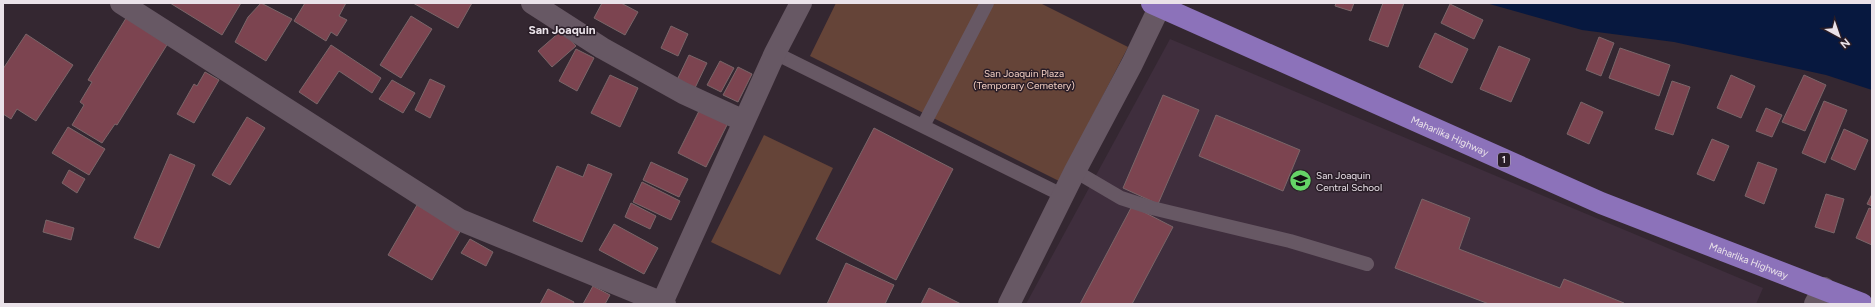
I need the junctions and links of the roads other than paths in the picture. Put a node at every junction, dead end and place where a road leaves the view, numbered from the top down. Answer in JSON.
{"nodes":[{"id":1,"x":121,"y":3,"type":"edge"},
{"id":2,"x":532,"y":3,"type":"edge"},
{"id":3,"x":801,"y":3,"type":"edge"},
{"id":4,"x":987,"y":3,"type":"edge"},
{"id":5,"x":1156,"y":5,"type":"edge"},
{"id":6,"x":775,"y":53,"type":"junction"},
{"id":7,"x":744,"y":121,"type":"junction"},
{"id":8,"x":923,"y":126,"type":"junction"},
{"id":9,"x":1075,"y":171,"type":"junction"},
{"id":10,"x":1062,"y":195,"type":"junction"},
{"id":11,"x":1367,"y":264,"type":"dead end"},
{"id":12,"x":1820,"y":296,"type":"edge"},
{"id":13,"x":664,"y":304,"type":"edge"},
{"id":14,"x":1009,"y":304,"type":"edge"},
{"id":15,"x":1862,"y":304,"type":"edge"}],
"edges":[{"from":1,"to":13,"type":"street"},
{"from":2,"to":7,"type":"street"},
{"from":3,"to":6,"type":"street"},
{"from":4,"to":8,"type":"lane"},
{"from":5,"to":9,"type":"street"},
{"from":5,"to":12,"type":"highway","name":"Maharlika Highway","number":"1"},
{"from":6,"to":7,"type":"street"},
{"from":6,"to":8,"type":"lane"},
{"from":7,"to":13,"type":"street"},
{"from":8,"to":10,"type":"lane"},
{"from":9,"to":10,"type":"street"},
{"from":9,"to":11,"type":"lane"},
{"from":10,"to":14,"type":"street"},
{"from":12,"to":15,"type":"highway","name":"Maharlika Highway","number":"1"}]}
